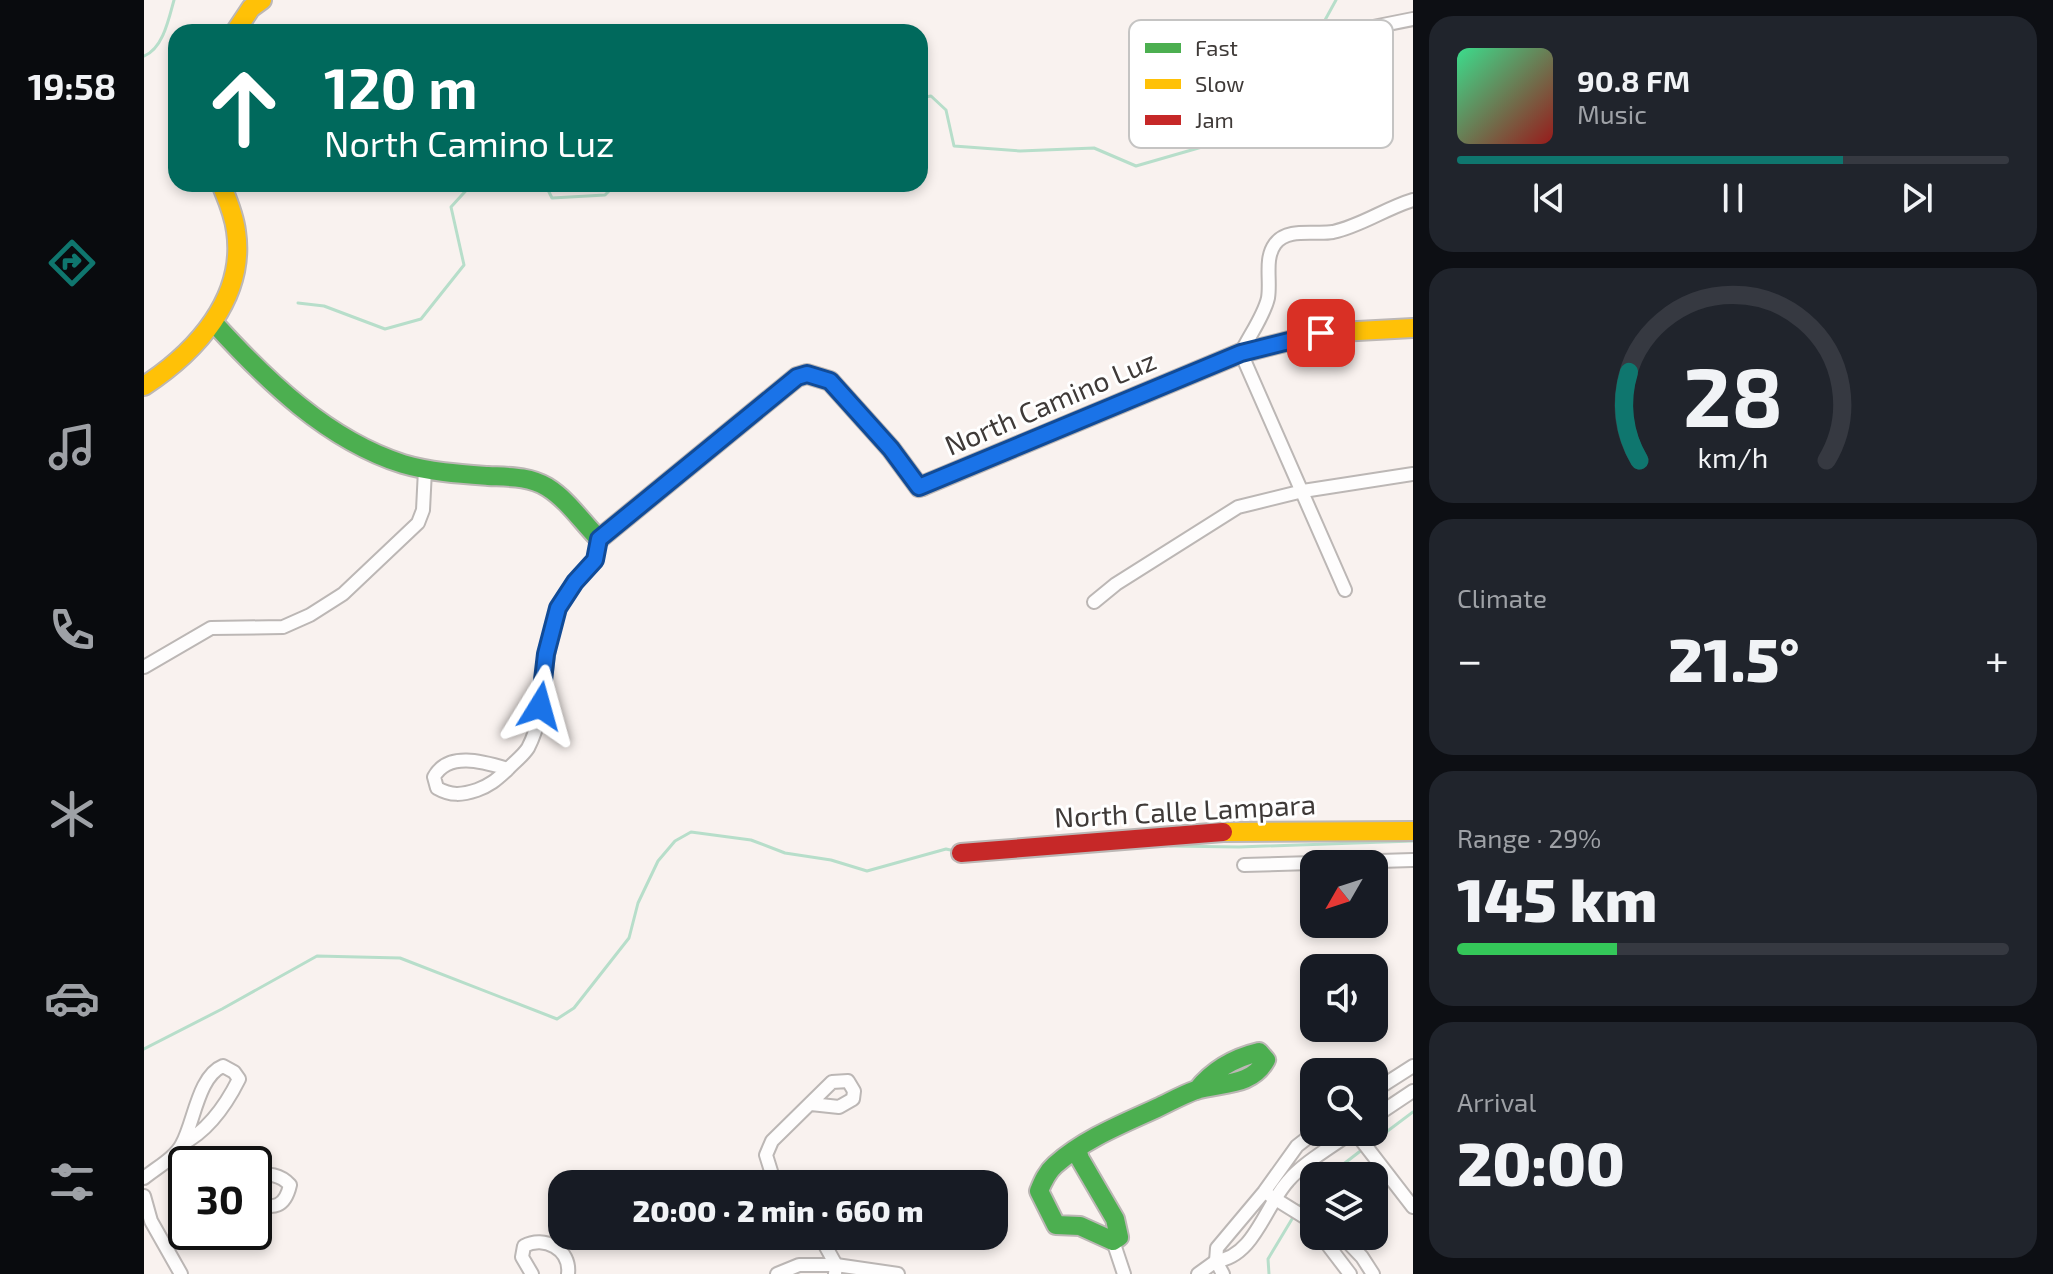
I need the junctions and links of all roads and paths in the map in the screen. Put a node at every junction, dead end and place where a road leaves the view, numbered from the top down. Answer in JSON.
{"nodes":[{"id":1,"x":262,"y":0,"type":"edge"},
{"id":2,"x":1413,"y":19,"type":"edge"},
{"id":3,"x":1393,"y":23,"type":"edge"},
{"id":4,"x":240,"y":24,"type":"edge"},
{"id":5,"x":224,"y":192,"type":"edge"},
{"id":6,"x":1413,"y":200,"type":"edge"},
{"id":7,"x":214,"y":323,"type":"junction"},
{"id":8,"x":1413,"y":328,"type":"edge"},
{"id":9,"x":1241,"y":353,"type":"junction"},
{"id":10,"x":144,"y":386,"type":"edge"},
{"id":11,"x":425,"y":470,"type":"junction"},
{"id":12,"x":1413,"y":474,"type":"edge"},
{"id":13,"x":1303,"y":491,"type":"junction"},
{"id":14,"x":599,"y":539,"type":"junction"},
{"id":15,"x":1345,"y":590,"type":"dead end"},
{"id":16,"x":1094,"y":602,"type":"dead end"},
{"id":17,"x":144,"y":667,"type":"edge"},
{"id":18,"x":508,"y":769,"type":"junction"},
{"id":19,"x":1413,"y":831,"type":"edge"},
{"id":20,"x":961,"y":853,"type":"dead end"},
{"id":21,"x":1413,"y":860,"type":"edge"},
{"id":22,"x":1244,"y":865,"type":"dead end"},
{"id":23,"x":1413,"y":1066,"type":"edge"},
{"id":24,"x":1388,"y":1082,"type":"edge"},
{"id":25,"x":1197,"y":1090,"type":"dead end"},
{"id":26,"x":1413,"y":1091,"type":"edge"},
{"id":27,"x":811,"y":1104,"type":"dead end"},
{"id":28,"x":1388,"y":1108,"type":"edge"},
{"id":29,"x":1300,"y":1144,"type":"edge"},
{"id":30,"x":1335,"y":1146,"type":"edge"},
{"id":31,"x":1365,"y":1146,"type":"edge"},
{"id":32,"x":179,"y":1148,"type":"joint"},
{"id":33,"x":1077,"y":1149,"type":"junction"},
{"id":34,"x":168,"y":1157,"type":"edge"},
{"id":35,"x":771,"y":1170,"type":"edge"},
{"id":36,"x":272,"y":1175,"type":"edge"},
{"id":37,"x":144,"y":1178,"type":"edge"},
{"id":38,"x":144,"y":1196,"type":"edge"},
{"id":39,"x":1270,"y":1196,"type":"junction"},
{"id":40,"x":272,"y":1207,"type":"edge"},
{"id":41,"x":1413,"y":1207,"type":"edge"},
{"id":42,"x":1300,"y":1214,"type":"edge"},
{"id":43,"x":1113,"y":1241,"type":"junction"},
{"id":44,"x":826,"y":1250,"type":"edge"},
{"id":45,"x":1332,"y":1250,"type":"edge"},
{"id":46,"x":1355,"y":1250,"type":"edge"},
{"id":47,"x":1216,"y":1261,"type":"junction"},
{"id":48,"x":835,"y":1269,"type":"edge"},
{"id":49,"x":181,"y":1274,"type":"edge"},
{"id":50,"x":532,"y":1274,"type":"edge"},
{"id":51,"x":568,"y":1274,"type":"edge"},
{"id":52,"x":777,"y":1274,"type":"edge"},
{"id":53,"x":898,"y":1274,"type":"edge"},
{"id":54,"x":1124,"y":1274,"type":"edge"},
{"id":55,"x":1198,"y":1274,"type":"edge"},
{"id":56,"x":1223,"y":1274,"type":"edge"},
{"id":57,"x":1350,"y":1274,"type":"edge"},
{"id":58,"x":1373,"y":1274,"type":"edge"}],
"edges":[{"from":1,"to":4,"type":"street"},
{"from":2,"to":3,"type":"street"},
{"from":5,"to":7,"type":"street"},
{"from":6,"to":9,"type":"street"},
{"from":7,"to":10,"type":"street"},
{"from":7,"to":11,"type":"street"},
{"from":8,"to":9,"type":"street","name":"North Camino Luz"},
{"from":9,"to":13,"type":"street"},
{"from":9,"to":14,"type":"street","name":"North Camino Luz"},
{"from":11,"to":14,"type":"street"},
{"from":11,"to":17,"type":"street"},
{"from":12,"to":13,"type":"street"},
{"from":13,"to":15,"type":"street"},
{"from":13,"to":16,"type":"street"},
{"from":14,"to":18,"type":"street"},
{"from":18,"to":18,"type":"street"},
{"from":19,"to":20,"type":"street","name":"North Calle Lampara"},
{"from":21,"to":22,"type":"street","name":"North Calle Lampara"},
{"from":23,"to":24,"type":"street"},
{"from":25,"to":33,"type":"street"},
{"from":26,"to":28,"type":"street"},
{"from":27,"to":35,"type":"street"},
{"from":29,"to":39,"type":"street"},
{"from":30,"to":39,"type":"street"},
{"from":31,"to":41,"type":"street"},
{"from":32,"to":32,"type":"street"},
{"from":33,"to":43,"type":"street"},
{"from":33,"to":43,"type":"street"},
{"from":34,"to":37,"type":"street"},
{"from":36,"to":40,"type":"street"},
{"from":38,"to":49,"type":"street"},
{"from":39,"to":42,"type":"street"},
{"from":39,"to":47,"type":"street"},
{"from":39,"to":47,"type":"street"},
{"from":43,"to":54,"type":"street"},
{"from":44,"to":48,"type":"street"},
{"from":45,"to":57,"type":"street"},
{"from":46,"to":58,"type":"street"},
{"from":47,"to":55,"type":"street"},
{"from":47,"to":56,"type":"street"},
{"from":48,"to":52,"type":"street"},
{"from":48,"to":53,"type":"street"},
{"from":50,"to":51,"type":"street"}]}
